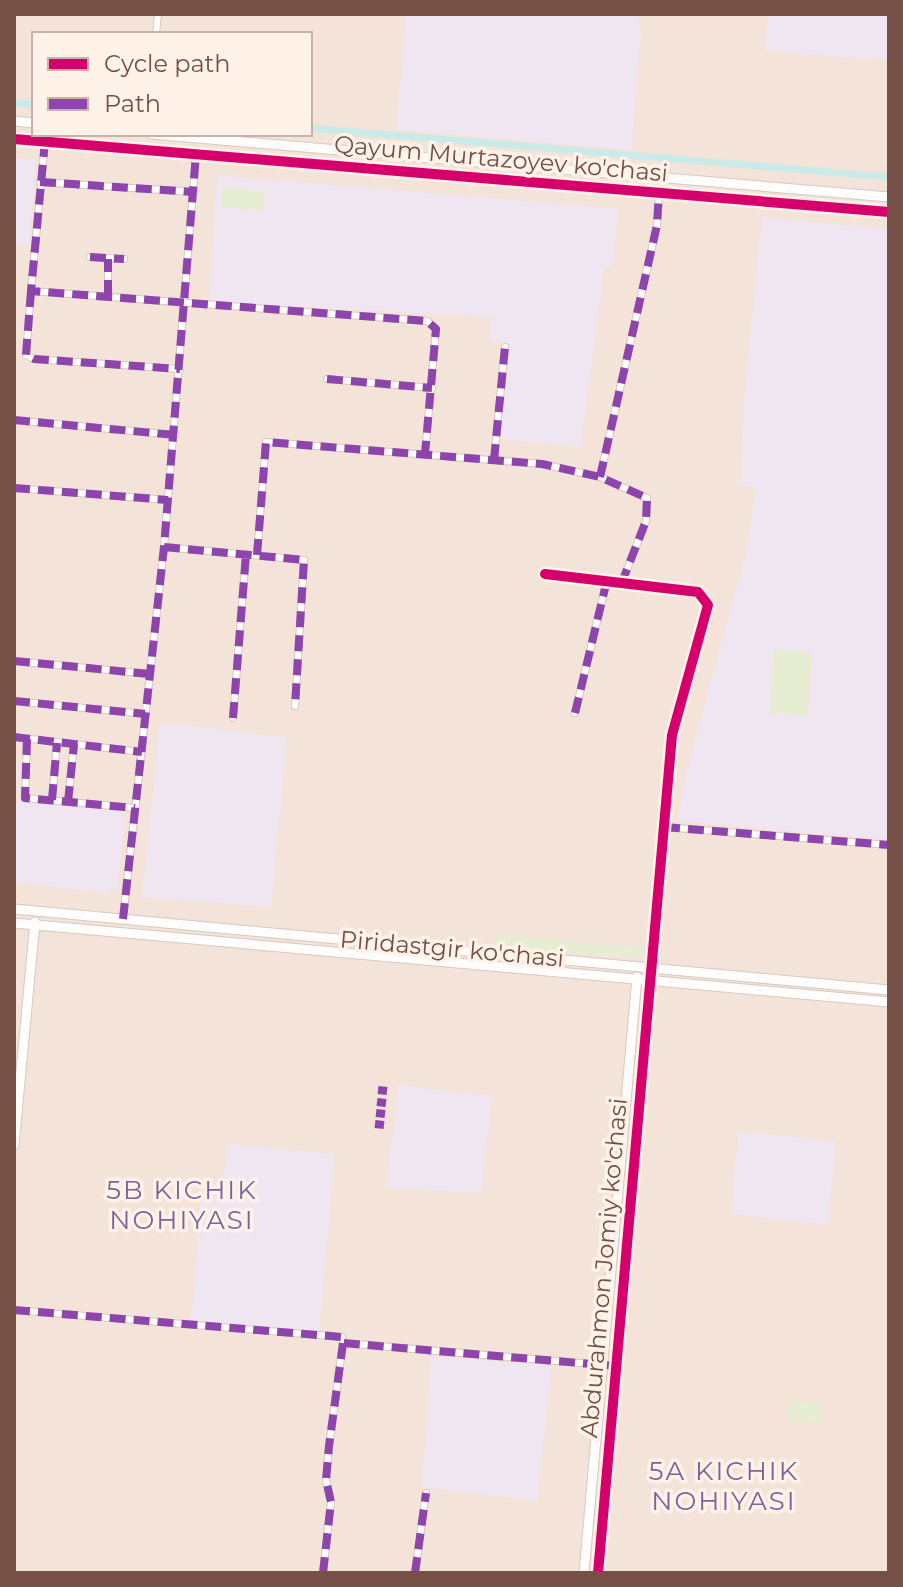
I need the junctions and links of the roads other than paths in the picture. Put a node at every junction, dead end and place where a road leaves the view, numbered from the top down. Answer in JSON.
{"nodes":[{"id":1,"x":174,"y":136,"type":"edge"},
{"id":2,"x":14,"y":139,"type":"edge"},
{"id":3,"x":209,"y":139,"type":"junction"},
{"id":4,"x":45,"y":141,"type":"junction"},
{"id":5,"x":196,"y":154,"type":"junction"},
{"id":6,"x":208,"y":155,"type":"junction"},
{"id":7,"x":40,"y":182,"type":"junction"},
{"id":8,"x":701,"y":182,"type":"junction"},
{"id":9,"x":724,"y":184,"type":"junction"},
{"id":10,"x":194,"y":192,"type":"junction"},
{"id":11,"x":659,"y":192,"type":"junction"},
{"id":12,"x":699,"y":196,"type":"junction"},
{"id":13,"x":889,"y":197,"type":"edge"},
{"id":14,"x":723,"y":198,"type":"junction"},
{"id":15,"x":889,"y":212,"type":"edge"},
{"id":16,"x":90,"y":257,"type":"dead end"},
{"id":17,"x":108,"y":259,"type":"junction"},
{"id":18,"x":124,"y":259,"type":"dead end"},
{"id":19,"x":31,"y":291,"type":"junction"},
{"id":20,"x":108,"y":296,"type":"junction"},
{"id":21,"x":185,"y":304,"type":"junction"},
{"id":22,"x":505,"y":347,"type":"dead end"},
{"id":23,"x":180,"y":369,"type":"junction"},
{"id":24,"x":327,"y":379,"type":"dead end"},
{"id":25,"x":432,"y":388,"type":"junction"},
{"id":26,"x":14,"y":420,"type":"edge"},
{"id":27,"x":175,"y":435,"type":"junction"},
{"id":28,"x":425,"y":454,"type":"junction"},
{"id":29,"x":494,"y":460,"type":"junction"},
{"id":30,"x":600,"y":477,"type":"junction"},
{"id":31,"x":14,"y":488,"type":"edge"},
{"id":32,"x":168,"y":500,"type":"junction"},
{"id":33,"x":164,"y":547,"type":"junction"},
{"id":34,"x":246,"y":554,"type":"junction"},
{"id":35,"x":257,"y":555,"type":"junction"},
{"id":36,"x":545,"y":574,"type":"dead end"},
{"id":37,"x":607,"y":580,"type":"junction"},
{"id":38,"x":622,"y":582,"type":"junction"},
{"id":39,"x":14,"y":661,"type":"edge"},
{"id":40,"x":150,"y":674,"type":"junction"},
{"id":41,"x":14,"y":701,"type":"edge"},
{"id":42,"x":295,"y":706,"type":"dead end"},
{"id":43,"x":575,"y":713,"type":"dead end"},
{"id":44,"x":145,"y":714,"type":"junction"},
{"id":45,"x":233,"y":718,"type":"dead end"},
{"id":46,"x":14,"y":737,"type":"edge"},
{"id":47,"x":27,"y":739,"type":"junction"},
{"id":48,"x":57,"y":743,"type":"junction"},
{"id":49,"x":74,"y":744,"type":"junction"},
{"id":50,"x":142,"y":752,"type":"junction"},
{"id":51,"x":52,"y":800,"type":"junction"},
{"id":52,"x":68,"y":802,"type":"junction"},
{"id":53,"x":135,"y":808,"type":"junction"},
{"id":54,"x":664,"y":827,"type":"junction"},
{"id":55,"x":889,"y":845,"type":"edge"},
{"id":56,"x":14,"y":909,"type":"edge"},
{"id":57,"x":36,"y":911,"type":"junction"},
{"id":58,"x":123,"y":919,"type":"junction"},
{"id":59,"x":14,"y":923,"type":"edge"},
{"id":60,"x":35,"y":925,"type":"junction"},
{"id":61,"x":638,"y":966,"type":"junction"},
{"id":62,"x":652,"y":967,"type":"junction"},
{"id":63,"x":637,"y":980,"type":"junction"},
{"id":64,"x":651,"y":981,"type":"junction"},
{"id":65,"x":889,"y":990,"type":"edge"},
{"id":66,"x":889,"y":1002,"type":"edge"},
{"id":67,"x":14,"y":1142,"type":"edge"},
{"id":68,"x":14,"y":1310,"type":"edge"},
{"id":69,"x":343,"y":1343,"type":"junction"},
{"id":70,"x":602,"y":1365,"type":"junction"},
{"id":71,"x":615,"y":1366,"type":"junction"},
{"id":72,"x":426,"y":1493,"type":"dead end"},
{"id":73,"x":323,"y":1573,"type":"edge"},
{"id":74,"x":415,"y":1573,"type":"edge"},
{"id":75,"x":584,"y":1573,"type":"edge"},
{"id":76,"x":598,"y":1573,"type":"edge"}],
"edges":[{"from":1,"to":3,"type":"street","name":"Qayum Murtazoyev ko'chasi"},
{"from":2,"to":4,"type":"street","name":"Qayum Murtazoyev ko'chasi"},
{"from":3,"to":6,"type":"street"},
{"from":3,"to":8,"type":"street","name":"Qayum Murtazoyev ko'chasi"},
{"from":4,"to":5,"type":"street","name":"Qayum Murtazoyev ko'chasi"},
{"from":4,"to":7,"type":"street"},
{"from":5,"to":6,"type":"street","name":"Qayum Murtazoyev ko'chasi"},
{"from":5,"to":10,"type":"street"},
{"from":6,"to":11,"type":"street","name":"Qayum Murtazoyev ko'chasi"},
{"from":7,"to":10,"type":"street"},
{"from":7,"to":19,"type":"street"},
{"from":8,"to":9,"type":"street","name":"Qayum Murtazoyev ko'chasi"},
{"from":8,"to":12,"type":"street"},
{"from":9,"to":13,"type":"street","name":"Qayum Murtazoyev ko'chasi"},
{"from":9,"to":14,"type":"street"},
{"from":10,"to":21,"type":"street"},
{"from":11,"to":12,"type":"street","name":"Qayum Murtazoyev ko'chasi"},
{"from":11,"to":30,"type":"street"},
{"from":12,"to":14,"type":"street","name":"Qayum Murtazoyev ko'chasi"},
{"from":14,"to":15,"type":"street","name":"Qayum Murtazoyev ko'chasi"},
{"from":16,"to":17,"type":"street"},
{"from":17,"to":18,"type":"street"},
{"from":17,"to":20,"type":"street"},
{"from":19,"to":20,"type":"street"},
{"from":19,"to":23,"type":"street"},
{"from":20,"to":21,"type":"street"},
{"from":21,"to":23,"type":"street"},
{"from":21,"to":25,"type":"street"},
{"from":22,"to":29,"type":"street"},
{"from":23,"to":27,"type":"street"},
{"from":24,"to":25,"type":"street"},
{"from":25,"to":28,"type":"street"},
{"from":26,"to":27,"type":"street"},
{"from":27,"to":32,"type":"street"},
{"from":28,"to":29,"type":"street"},
{"from":28,"to":35,"type":"street"},
{"from":29,"to":30,"type":"street"},
{"from":30,"to":38,"type":"street"},
{"from":31,"to":32,"type":"street"},
{"from":32,"to":33,"type":"street"},
{"from":33,"to":34,"type":"street"},
{"from":33,"to":40,"type":"street"},
{"from":34,"to":35,"type":"street"},
{"from":34,"to":45,"type":"street"},
{"from":35,"to":42,"type":"street"},
{"from":36,"to":37,"type":"street"},
{"from":37,"to":38,"type":"street"},
{"from":37,"to":43,"type":"street"},
{"from":38,"to":54,"type":"street"},
{"from":39,"to":40,"type":"street"},
{"from":40,"to":44,"type":"street"},
{"from":41,"to":44,"type":"street"},
{"from":44,"to":50,"type":"street"},
{"from":46,"to":47,"type":"street"},
{"from":47,"to":48,"type":"street"},
{"from":47,"to":51,"type":"street"},
{"from":48,"to":49,"type":"street"},
{"from":48,"to":51,"type":"street"},
{"from":49,"to":50,"type":"street"},
{"from":49,"to":52,"type":"street"},
{"from":50,"to":53,"type":"street"},
{"from":51,"to":52,"type":"street"},
{"from":52,"to":53,"type":"street"},
{"from":53,"to":58,"type":"street"},
{"from":54,"to":55,"type":"street"},
{"from":54,"to":62,"type":"street"},
{"from":56,"to":57,"type":"street","name":"Piridastgir ko'chasi"},
{"from":57,"to":58,"type":"street","name":"Piridastgir ko'chasi"},
{"from":57,"to":60,"type":"street"},
{"from":58,"to":61,"type":"street","name":"Piridastgir ko'chasi"},
{"from":59,"to":60,"type":"street","name":"Piridastgir ko'chasi"},
{"from":60,"to":63,"type":"street","name":"Piridastgir ko'chasi"},
{"from":60,"to":67,"type":"street"},
{"from":61,"to":62,"type":"street","name":"Piridastgir ko'chasi"},
{"from":61,"to":63,"type":"street","name":"Abdurahmon Jomiy ko'chasi"},
{"from":62,"to":64,"type":"street","name":"Abdurahmon Jomiy ko'chasi"},
{"from":62,"to":65,"type":"street","name":"Piridastgir ko'chasi"},
{"from":63,"to":64,"type":"street","name":"Piridastgir ko'chasi"},
{"from":63,"to":70,"type":"street","name":"Abdurahmon Jomiy ko'chasi"},
{"from":64,"to":66,"type":"street","name":"Piridastgir ko'chasi"},
{"from":64,"to":71,"type":"street","name":"Abdurahmon Jomiy ko'chasi"},
{"from":68,"to":69,"type":"street"},
{"from":69,"to":70,"type":"street"},
{"from":69,"to":73,"type":"street"},
{"from":70,"to":71,"type":"street"},
{"from":70,"to":75,"type":"street","name":"Abdurahmon Jomiy ko'chasi"},
{"from":71,"to":76,"type":"street","name":"Abdurahmon Jomiy ko'chasi"},
{"from":72,"to":74,"type":"street"}]}
